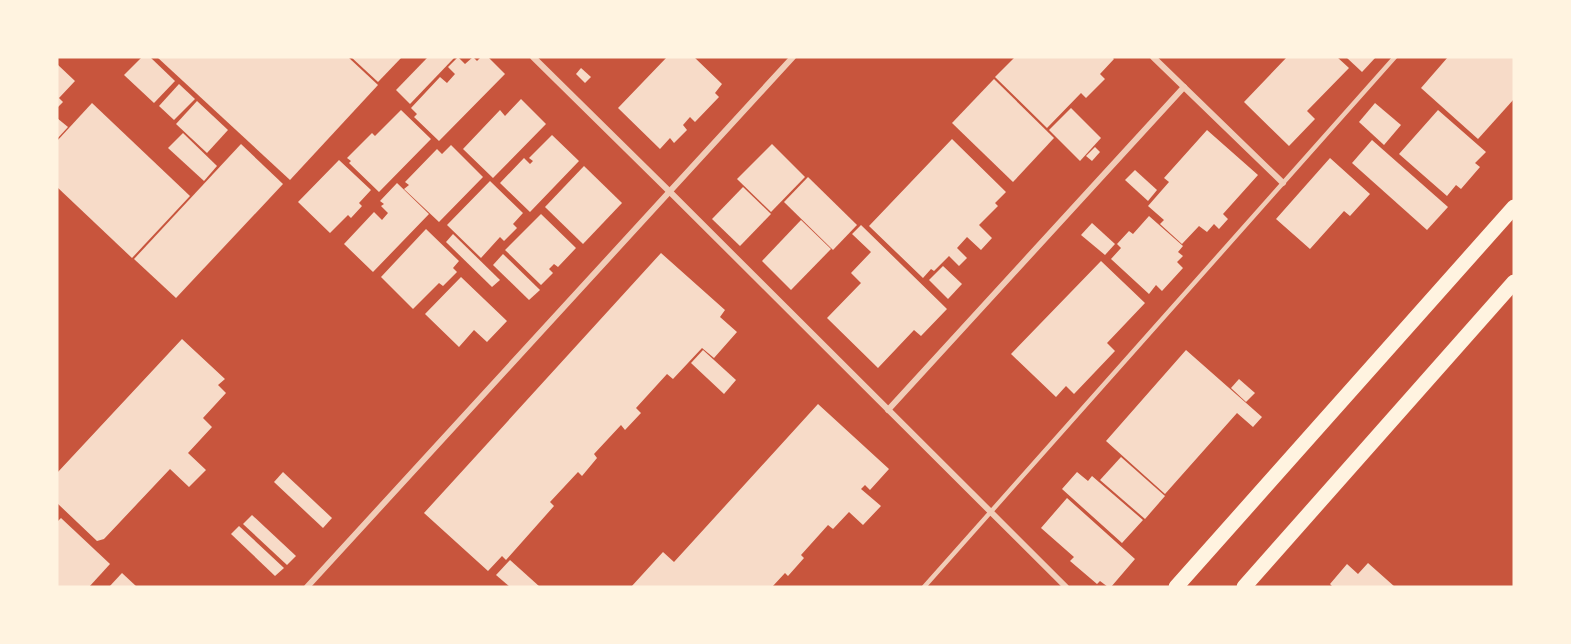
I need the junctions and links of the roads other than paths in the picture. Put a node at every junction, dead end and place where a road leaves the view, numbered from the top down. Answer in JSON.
{"nodes":[{"id":1,"x":533,"y":57,"type":"edge"},
{"id":2,"x":793,"y":57,"type":"edge"},
{"id":3,"x":1153,"y":57,"type":"edge"},
{"id":4,"x":1395,"y":57,"type":"edge"},
{"id":5,"x":1184,"y":87,"type":"junction"},
{"id":6,"x":1283,"y":183,"type":"junction"},
{"id":7,"x":670,"y":192,"type":"junction"},
{"id":8,"x":1514,"y":207,"type":"edge"},
{"id":9,"x":1514,"y":282,"type":"edge"},
{"id":10,"x":888,"y":410,"type":"junction"},
{"id":11,"x":991,"y":512,"type":"junction"},
{"id":12,"x":308,"y":587,"type":"edge"},
{"id":13,"x":924,"y":587,"type":"edge"},
{"id":14,"x":1066,"y":587,"type":"edge"},
{"id":15,"x":1176,"y":587,"type":"edge"},
{"id":16,"x":1244,"y":587,"type":"edge"}],
"edges":[{"from":1,"to":7,"type":"street"},
{"from":2,"to":7,"type":"street"},
{"from":3,"to":5,"type":"street"},
{"from":4,"to":6,"type":"lane"},
{"from":5,"to":6,"type":"street"},
{"from":5,"to":10,"type":"street"},
{"from":6,"to":11,"type":"lane"},
{"from":7,"to":10,"type":"street"},
{"from":7,"to":12,"type":"street"},
{"from":8,"to":15,"type":"main road"},
{"from":9,"to":16,"type":"main road"},
{"from":10,"to":11,"type":"street"},
{"from":11,"to":13,"type":"lane"},
{"from":11,"to":14,"type":"street"}]}
